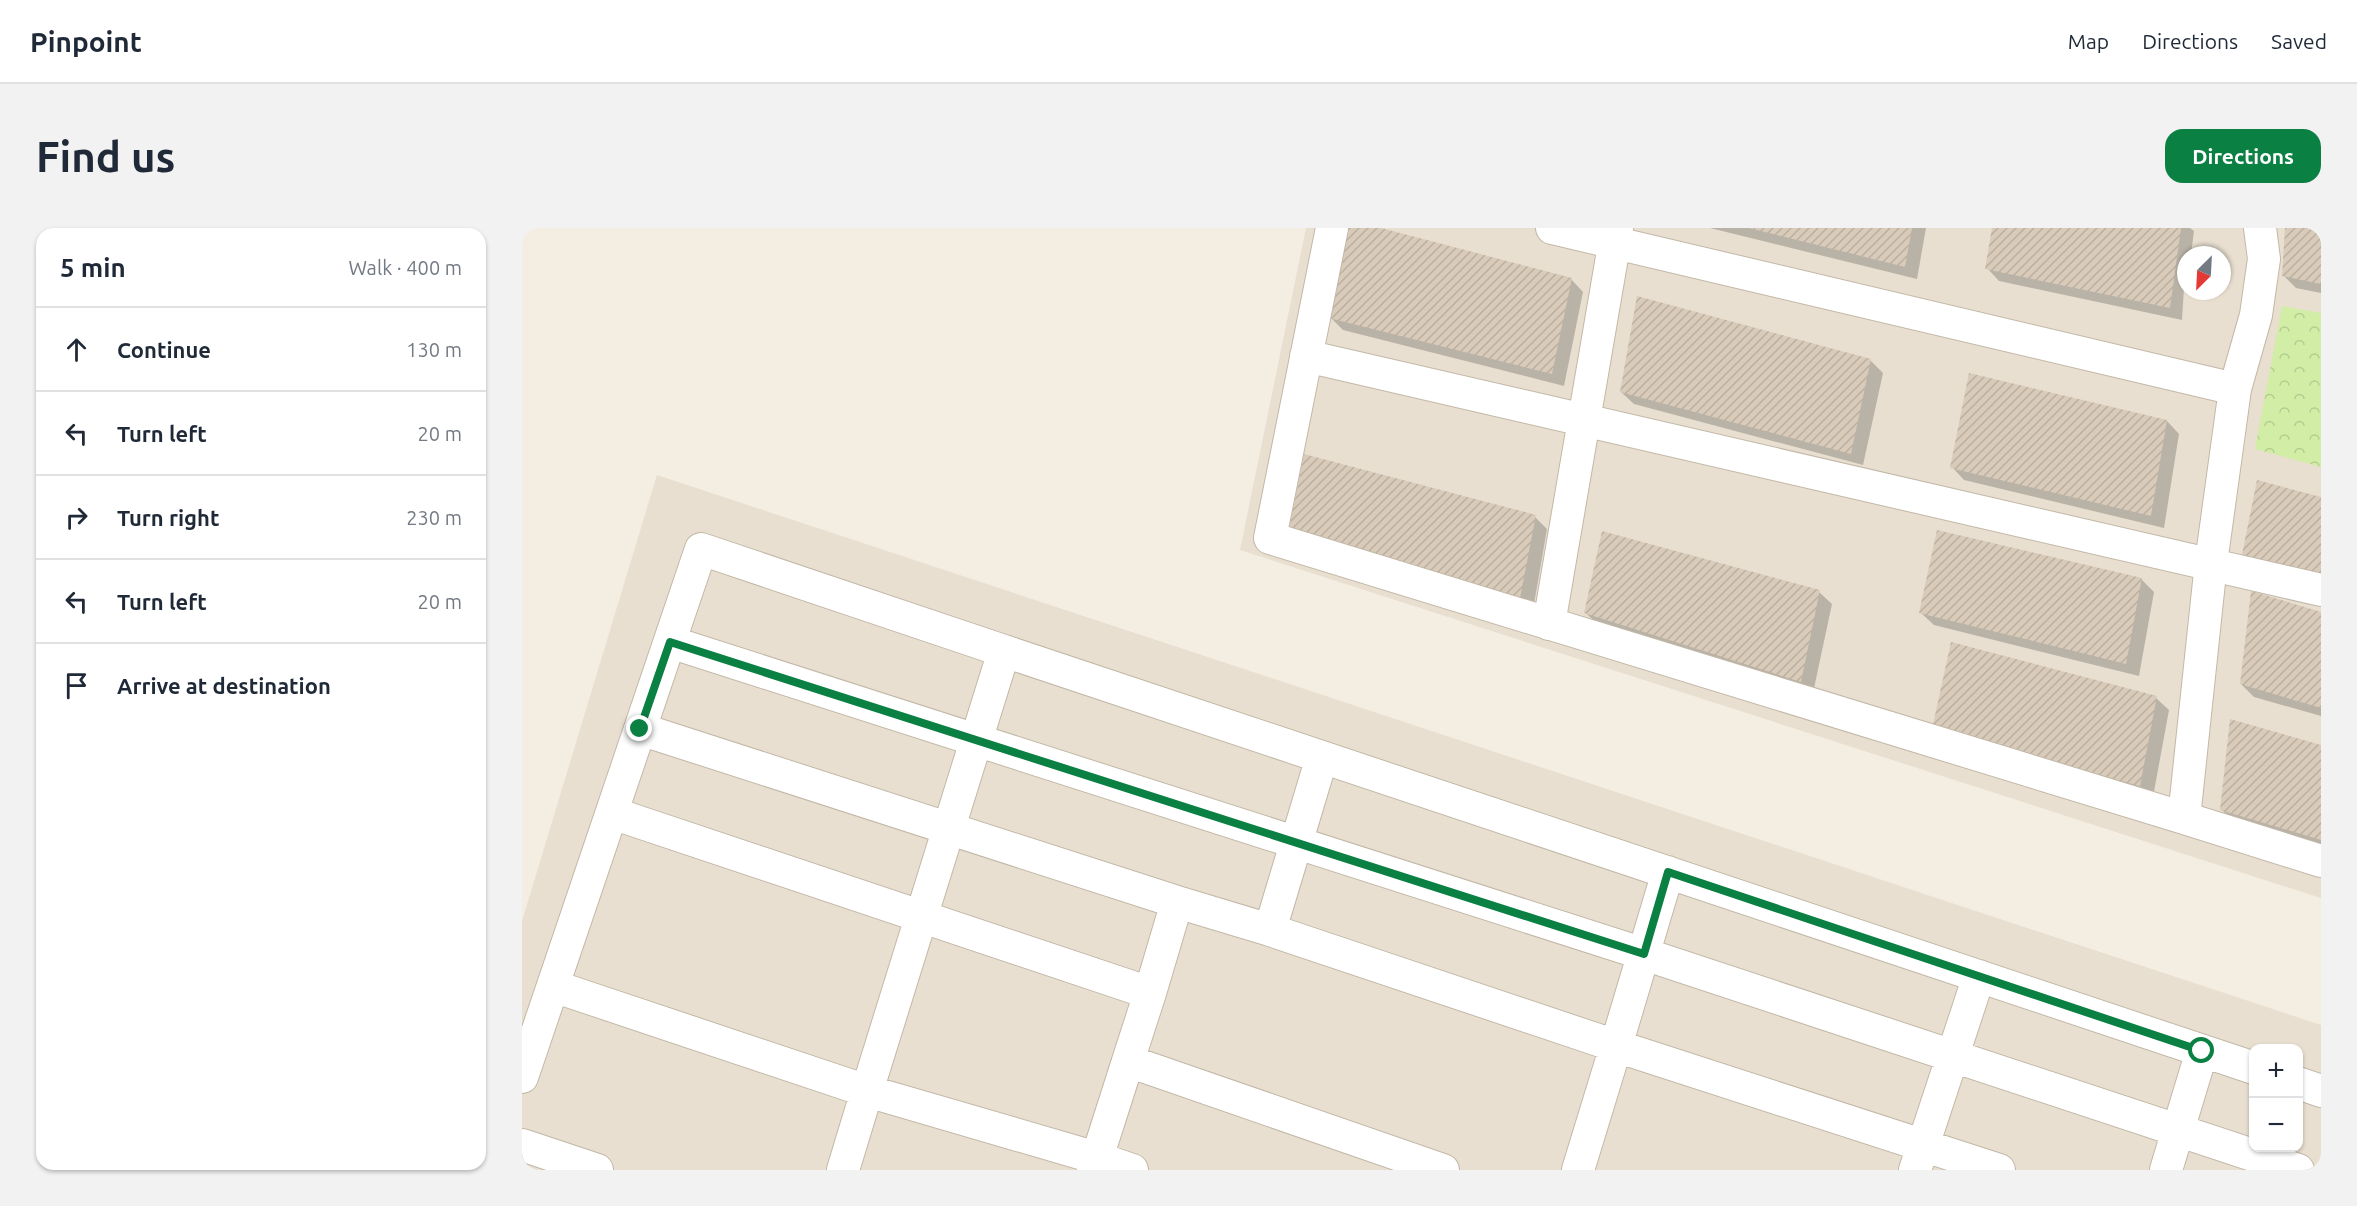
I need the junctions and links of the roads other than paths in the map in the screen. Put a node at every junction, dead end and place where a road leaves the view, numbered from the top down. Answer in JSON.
{"nodes":[{"id":1,"x":1332,"y":228,"type":"edge"},
{"id":2,"x":1552,"y":228,"type":"edge"},
{"id":3,"x":1617,"y":228,"type":"edge"},
{"id":4,"x":2260,"y":228,"type":"edge"},
{"id":5,"x":1306,"y":356,"type":"junction"},
{"id":6,"x":2235,"y":389,"type":"junction"},
{"id":7,"x":2211,"y":563,"type":"junction"},
{"id":8,"x":2321,"y":590,"type":"edge"},
{"id":9,"x":1549,"y":624,"type":"junction"},
{"id":10,"x":670,"y":642,"type":"junction"},
{"id":11,"x":1004,"y":651,"type":"junction"},
{"id":12,"x":640,"y":729,"type":"junction"},
{"id":13,"x":1322,"y":757,"type":"junction"},
{"id":14,"x":612,"y":813,"type":"junction"},
{"id":15,"x":2184,"y":818,"type":"junction"},
{"id":16,"x":2321,"y":861,"type":"edge"},
{"id":17,"x":1668,"y":872,"type":"junction"},
{"id":18,"x":1177,"y":902,"type":"junction"},
{"id":19,"x":1270,"y":930,"type":"junction"},
{"id":20,"x":1644,"y":954,"type":"junction"},
{"id":21,"x":1979,"y":976,"type":"junction"},
{"id":22,"x":553,"y":986,"type":"junction"},
{"id":23,"x":1150,"y":993,"type":"junction"},
{"id":24,"x":1616,"y":1046,"type":"junction"},
{"id":25,"x":2202,"y":1051,"type":"junction"},
{"id":26,"x":1128,"y":1061,"type":"junction"},
{"id":27,"x":2249,"y":1067,"type":"edge"},
{"id":28,"x":522,"y":1077,"type":"edge"},
{"id":29,"x":2303,"y":1085,"type":"edge"},
{"id":30,"x":867,"y":1090,"type":"junction"},
{"id":31,"x":2321,"y":1091,"type":"edge"},
{"id":32,"x":522,"y":1145,"type":"edge"},
{"id":33,"x":1095,"y":1164,"type":"edge"},
{"id":34,"x":597,"y":1170,"type":"edge"},
{"id":35,"x":843,"y":1170,"type":"edge"},
{"id":36,"x":1132,"y":1170,"type":"edge"},
{"id":37,"x":1443,"y":1170,"type":"edge"},
{"id":38,"x":1578,"y":1170,"type":"edge"},
{"id":39,"x":1915,"y":1170,"type":"edge"},
{"id":40,"x":1999,"y":1170,"type":"edge"},
{"id":41,"x":2166,"y":1170,"type":"edge"},
{"id":42,"x":2298,"y":1170,"type":"edge"}],
"edges":[{"from":1,"to":5,"type":"lane"},
{"from":2,"to":6,"type":"lane"},
{"from":3,"to":9,"type":"lane"},
{"from":4,"to":6,"type":"lane"},
{"from":5,"to":7,"type":"lane"},
{"from":5,"to":9,"type":"lane"},
{"from":6,"to":7,"type":"lane"},
{"from":7,"to":8,"type":"lane"},
{"from":7,"to":15,"type":"lane"},
{"from":9,"to":15,"type":"lane"},
{"from":10,"to":11,"type":"lane"},
{"from":10,"to":12,"type":"lane"},
{"from":10,"to":20,"type":"lane"},
{"from":11,"to":13,"type":"lane"},
{"from":11,"to":30,"type":"lane"},
{"from":12,"to":14,"type":"lane"},
{"from":12,"to":18,"type":"lane"},
{"from":13,"to":17,"type":"lane"},
{"from":13,"to":19,"type":"lane"},
{"from":14,"to":22,"type":"lane"},
{"from":14,"to":23,"type":"lane"},
{"from":15,"to":16,"type":"lane"},
{"from":17,"to":20,"type":"lane"},
{"from":17,"to":21,"type":"lane"},
{"from":18,"to":19,"type":"lane"},
{"from":18,"to":23,"type":"lane"},
{"from":19,"to":24,"type":"lane"},
{"from":20,"to":24,"type":"lane"},
{"from":20,"to":42,"type":"lane"},
{"from":21,"to":25,"type":"lane"},
{"from":21,"to":39,"type":"lane"},
{"from":22,"to":28,"type":"lane"},
{"from":22,"to":30,"type":"lane"},
{"from":23,"to":26,"type":"lane"},
{"from":24,"to":38,"type":"lane"},
{"from":24,"to":40,"type":"lane"},
{"from":25,"to":27,"type":"lane"},
{"from":25,"to":41,"type":"lane"},
{"from":26,"to":33,"type":"lane"},
{"from":26,"to":37,"type":"lane"},
{"from":29,"to":31,"type":"lane"},
{"from":30,"to":33,"type":"lane"},
{"from":30,"to":35,"type":"lane"},
{"from":32,"to":34,"type":"lane"},
{"from":33,"to":36,"type":"lane"}]}
